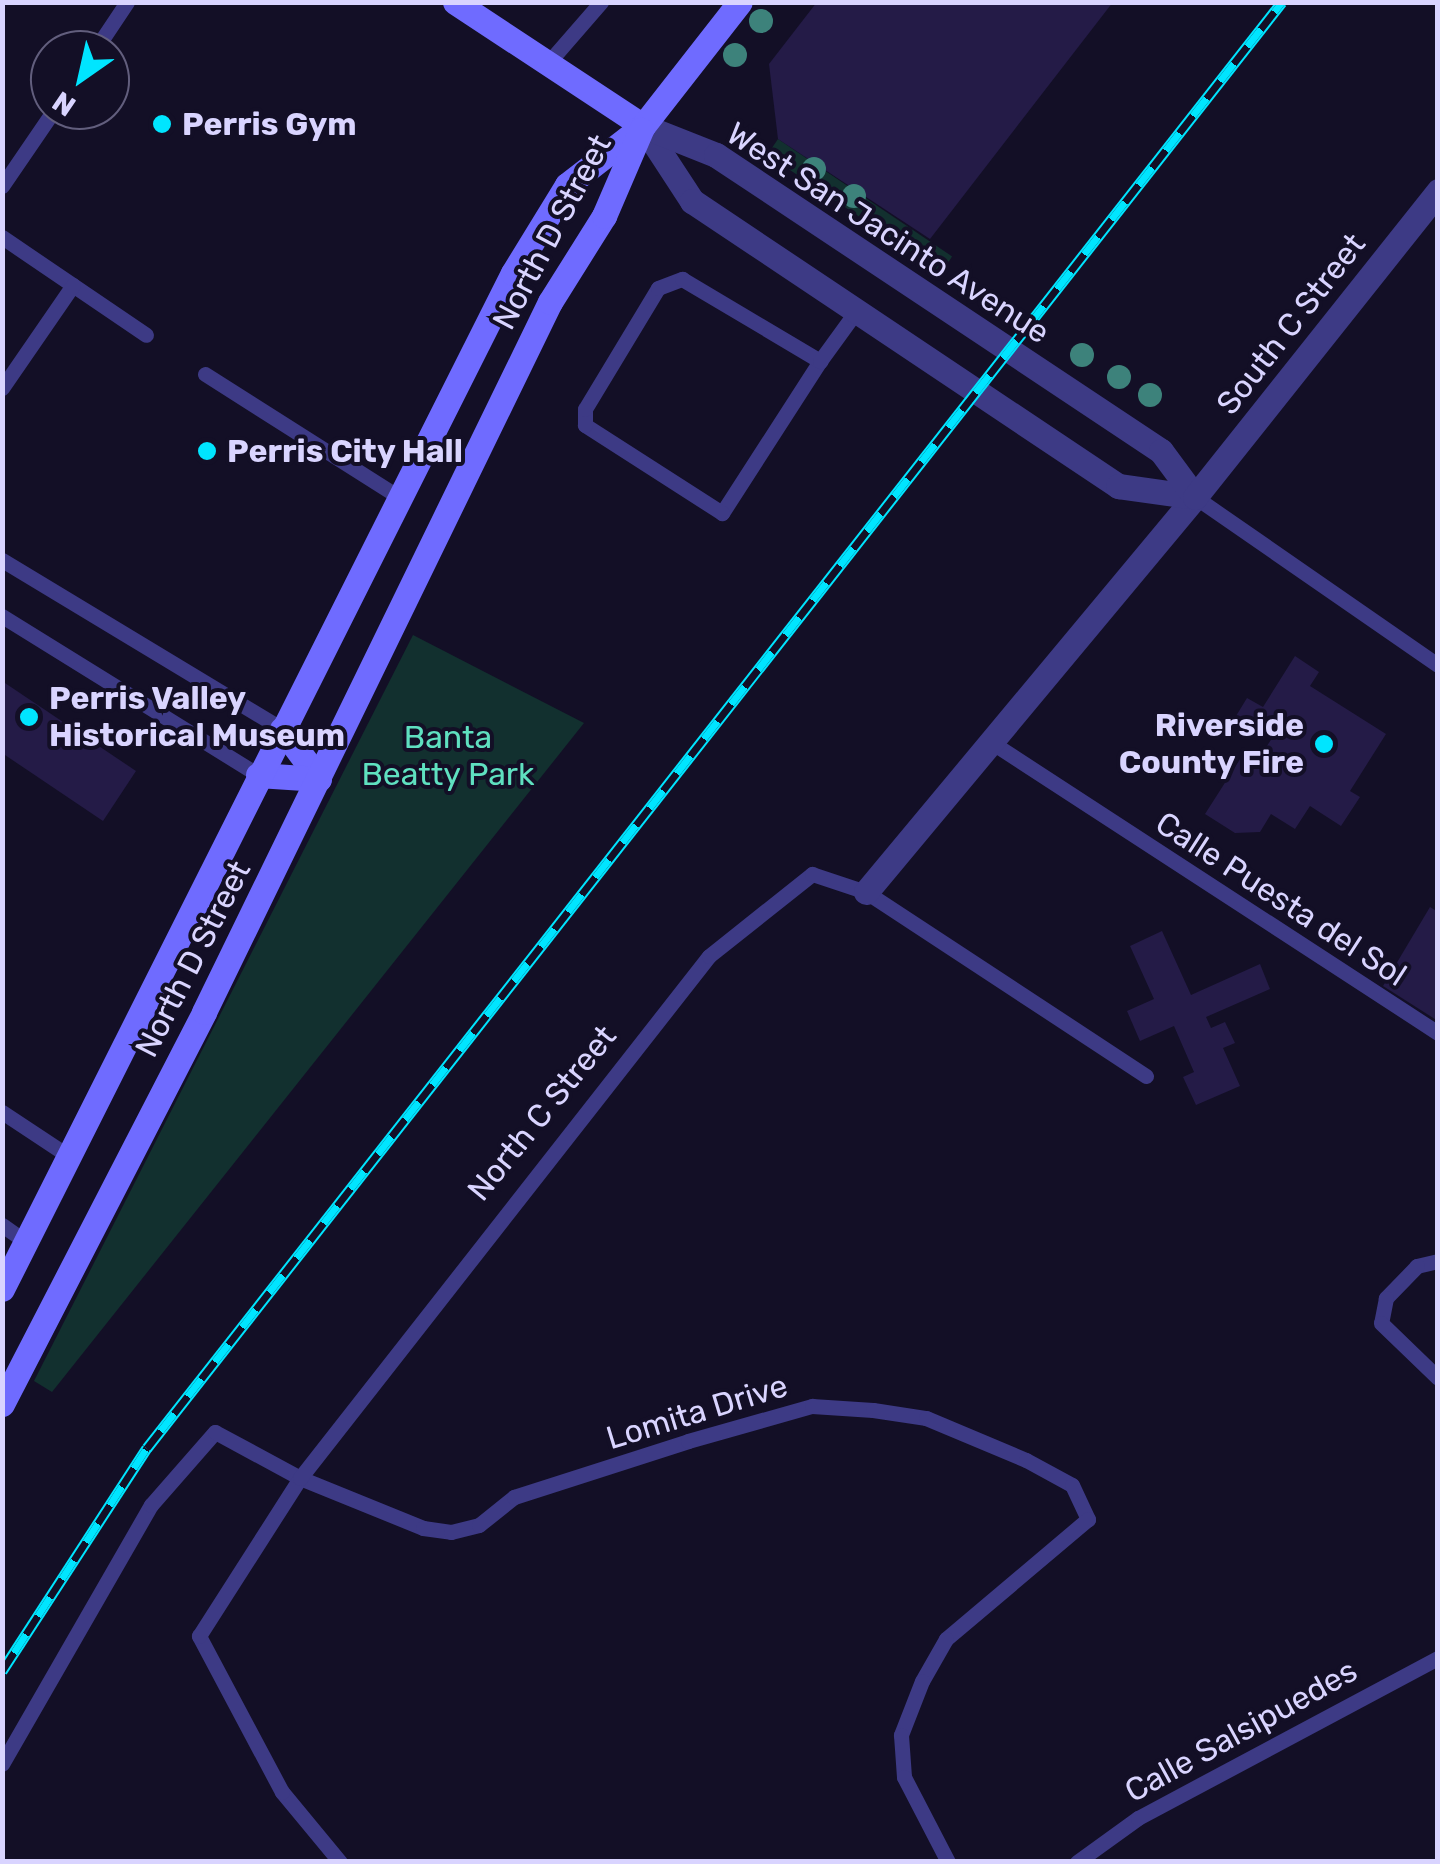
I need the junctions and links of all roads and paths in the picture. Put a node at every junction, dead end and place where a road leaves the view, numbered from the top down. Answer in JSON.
{"nodes":[{"id":1,"x":128,"y":2,"type":"edge"},
{"id":2,"x":455,"y":2,"type":"edge"},
{"id":3,"x":601,"y":2,"type":"edge"},
{"id":4,"x":740,"y":2,"type":"edge"},
{"id":5,"x":109,"y":30,"type":"edge"},
{"id":6,"x":548,"y":63,"type":"junction"},
{"id":7,"x":643,"y":126,"type":"junction"},
{"id":8,"x":40,"y":130,"type":"edge"},
{"id":9,"x":2,"y":186,"type":"edge"},
{"id":10,"x":1438,"y":191,"type":"edge"},
{"id":11,"x":2,"y":237,"type":"edge"},
{"id":12,"x":73,"y":285,"type":"junction"},
{"id":13,"x":857,"y":310,"type":"junction"},
{"id":14,"x":146,"y":335,"type":"dead end"},
{"id":15,"x":820,"y":361,"type":"junction"},
{"id":16,"x":205,"y":374,"type":"dead end"},
{"id":17,"x":2,"y":388,"type":"edge"},
{"id":18,"x":399,"y":498,"type":"junction"},
{"id":19,"x":1195,"y":498,"type":"junction"},
{"id":20,"x":2,"y":560,"type":"edge"},
{"id":21,"x":2,"y":616,"type":"edge"},
{"id":22,"x":1438,"y":664,"type":"edge"},
{"id":23,"x":282,"y":729,"type":"junction"},
{"id":24,"x":994,"y":744,"type":"junction"},
{"id":25,"x":258,"y":776,"type":"junction"},
{"id":26,"x":319,"y":779,"type":"junction"},
{"id":27,"x":866,"y":892,"type":"junction"},
{"id":28,"x":1438,"y":1033,"type":"edge"},
{"id":29,"x":1146,"y":1076,"type":"dead end"},
{"id":30,"x":2,"y":1112,"type":"edge"},
{"id":31,"x":70,"y":1156,"type":"junction"},
{"id":32,"x":2,"y":1225,"type":"edge"},
{"id":33,"x":25,"y":1241,"type":"junction"},
{"id":34,"x":1438,"y":1261,"type":"edge"},
{"id":35,"x":2,"y":1289,"type":"edge"},
{"id":36,"x":1438,"y":1378,"type":"edge"},
{"id":37,"x":2,"y":1404,"type":"edge"},
{"id":38,"x":300,"y":1478,"type":"junction"},
{"id":39,"x":1438,"y":1658,"type":"edge"},
{"id":40,"x":2,"y":1764,"type":"edge"},
{"id":41,"x":340,"y":1862,"type":"edge"},
{"id":42,"x":948,"y":1862,"type":"edge"},
{"id":43,"x":1077,"y":1862,"type":"edge"}],
"edges":[{"from":1,"to":5,"type":"lane"},
{"from":2,"to":6,"type":"main road"},
{"from":3,"to":6,"type":"lane"},
{"from":4,"to":7,"type":"main road"},
{"from":6,"to":7,"type":"main road"},
{"from":7,"to":13,"type":"street","name":"West San Jacinto Avenue"},
{"from":7,"to":18,"type":"main road","name":"North D Street"},
{"from":7,"to":19,"type":"street","name":"West San Jacinto Avenue"},
{"from":7,"to":26,"type":"main road","name":"North D Street"},
{"from":8,"to":9,"type":"lane"},
{"from":10,"to":19,"type":"street","name":"South C Street"},
{"from":11,"to":12,"type":"lane"},
{"from":12,"to":14,"type":"lane"},
{"from":12,"to":17,"type":"lane"},
{"from":13,"to":15,"type":"lane"},
{"from":13,"to":19,"type":"street","name":"West San Jacinto Avenue"},
{"from":15,"to":15,"type":"lane"},
{"from":16,"to":18,"type":"lane"},
{"from":18,"to":23,"type":"main road","name":"North D Street"},
{"from":19,"to":22,"type":"lane","name":"West San Jacinto Avenue"},
{"from":19,"to":24,"type":"street"},
{"from":20,"to":23,"type":"lane"},
{"from":21,"to":25,"type":"lane"},
{"from":23,"to":25,"type":"main road","name":"North D Street"},
{"from":23,"to":26,"type":"main road"},
{"from":24,"to":27,"type":"street"},
{"from":24,"to":28,"type":"lane","name":"Calle Puesta del Sol"},
{"from":25,"to":26,"type":"main road"},
{"from":25,"to":31,"type":"main road","name":"North D Street"},
{"from":26,"to":37,"type":"main road","name":"North D Street"},
{"from":27,"to":29,"type":"lane"},
{"from":27,"to":38,"type":"lane","name":"North C Street"},
{"from":30,"to":31,"type":"lane"},
{"from":31,"to":33,"type":"main road","name":"North D Street"},
{"from":32,"to":33,"type":"lane"},
{"from":33,"to":35,"type":"main road","name":"North D Street"},
{"from":34,"to":36,"type":"lane"},
{"from":38,"to":40,"type":"lane"},
{"from":38,"to":41,"type":"lane"},
{"from":38,"to":42,"type":"lane","name":"Lomita Drive"},
{"from":39,"to":43,"type":"lane","name":"Calle Salsipuedes"}]}
